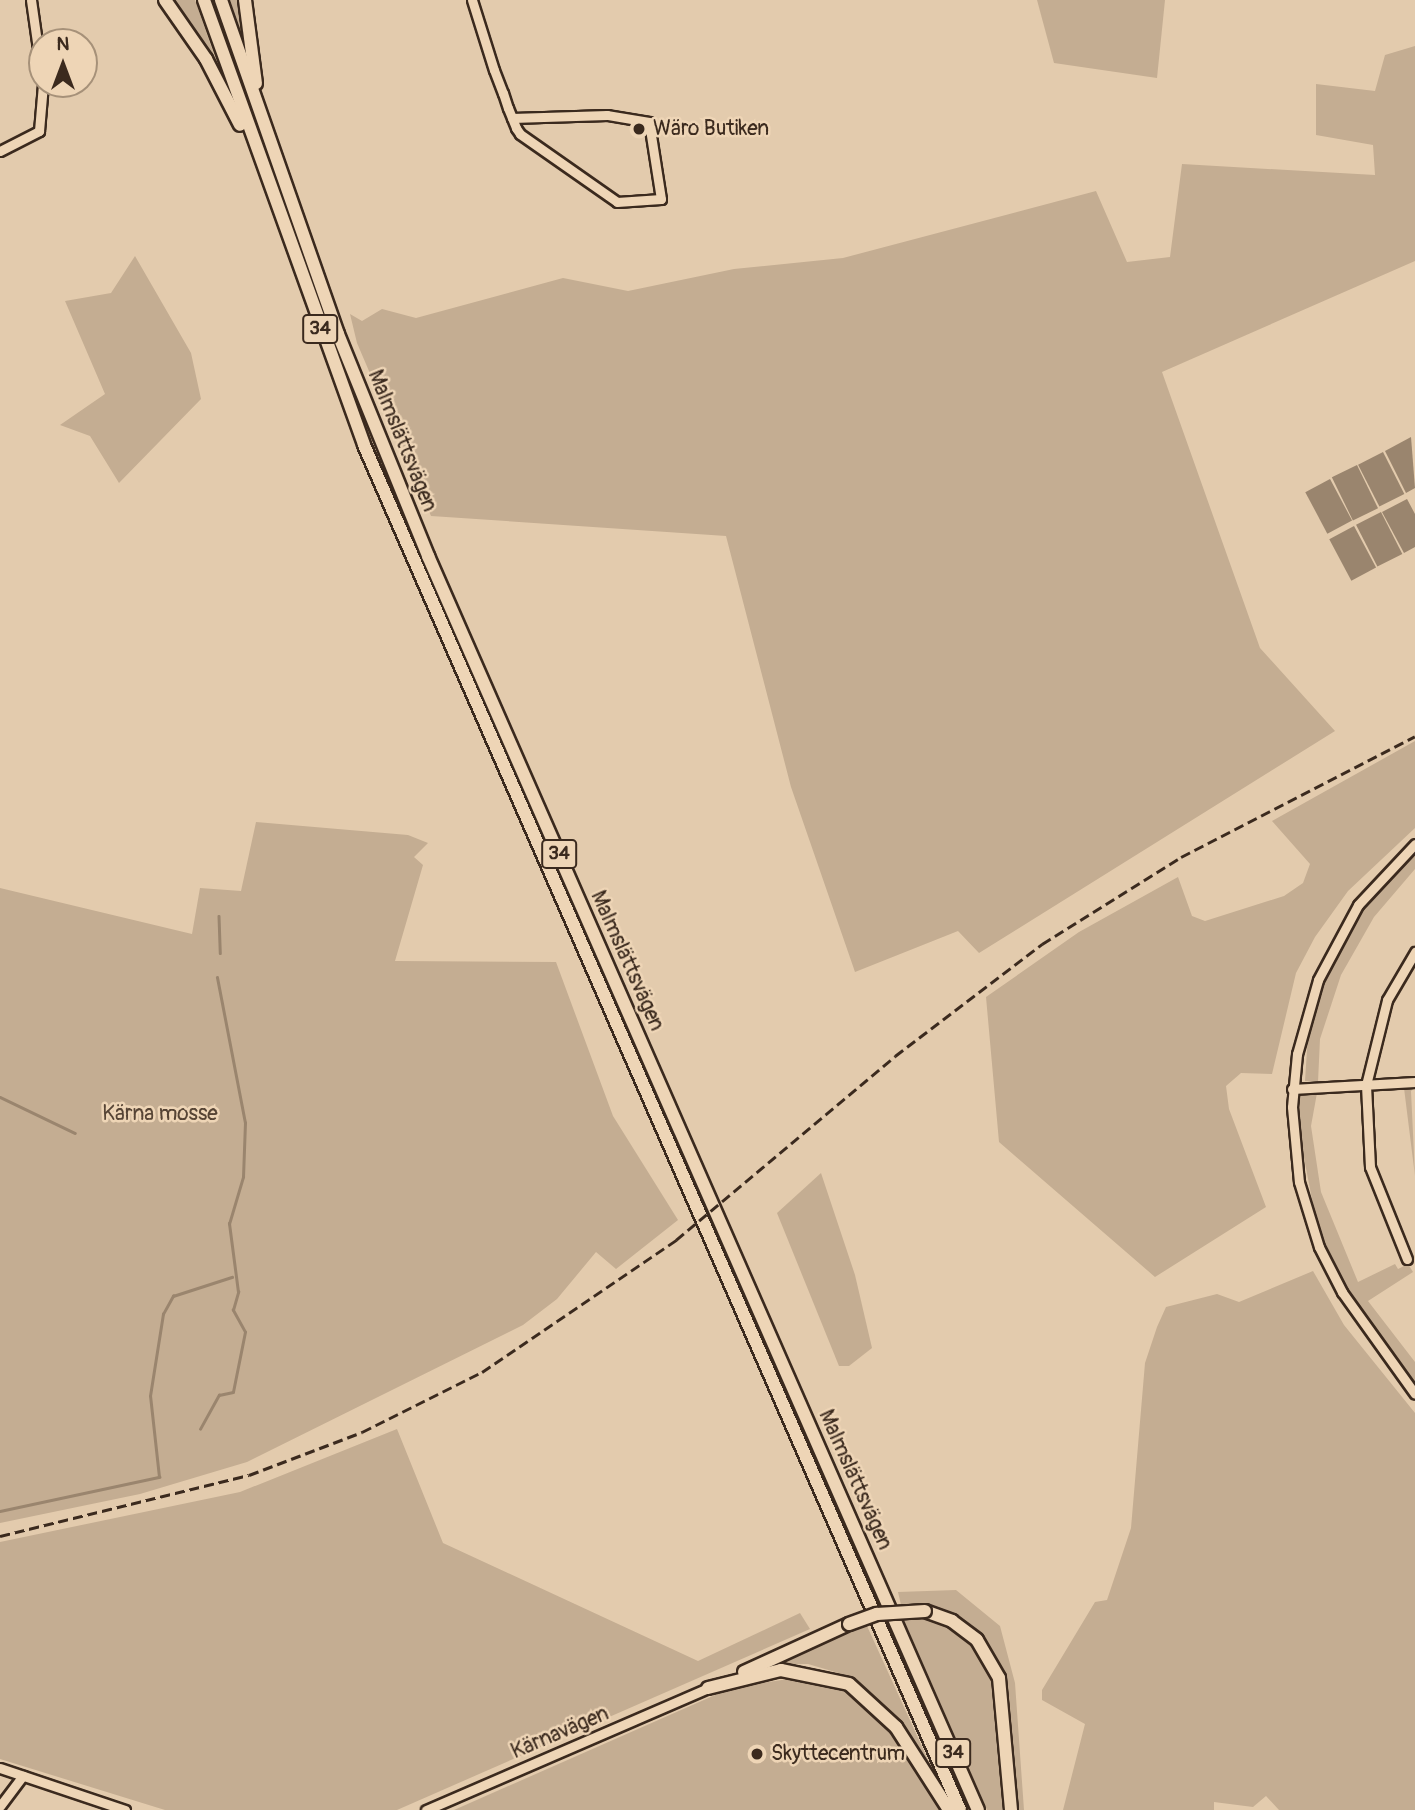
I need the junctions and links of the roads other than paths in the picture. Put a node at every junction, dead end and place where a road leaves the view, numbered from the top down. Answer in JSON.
{"nodes":[{"id":1,"x":31,"y":0,"type":"edge"},
{"id":2,"x":165,"y":0,"type":"edge"},
{"id":3,"x":204,"y":0,"type":"edge"},
{"id":4,"x":221,"y":0,"type":"edge"},
{"id":5,"x":245,"y":0,"type":"edge"},
{"id":6,"x":472,"y":0,"type":"edge"},
{"id":7,"x":35,"y":28,"type":"edge"},
{"id":8,"x":42,"y":98,"type":"edge"},
{"id":9,"x":262,"y":118,"type":"junction"},
{"id":10,"x":512,"y":118,"type":"junction"},
{"id":11,"x":0,"y":150,"type":"edge"},
{"id":12,"x":266,"y":180,"type":"junction"},
{"id":13,"x":1415,"y":844,"type":"edge"},
{"id":14,"x":1415,"y":952,"type":"edge"},
{"id":15,"x":1415,"y":1082,"type":"edge"},
{"id":16,"x":1366,"y":1085,"type":"junction"},
{"id":17,"x":1292,"y":1089,"type":"junction"},
{"id":18,"x":1407,"y":1259,"type":"dead end"},
{"id":19,"x":1415,"y":1394,"type":"edge"},
{"id":20,"x":708,"y":1688,"type":"junction"},
{"id":21,"x":0,"y":1768,"type":"edge"},
{"id":22,"x":23,"y":1776,"type":"junction"},
{"id":23,"x":0,"y":1806,"type":"edge"},
{"id":24,"x":125,"y":1810,"type":"edge"},
{"id":25,"x":426,"y":1810,"type":"edge"},
{"id":26,"x":949,"y":1810,"type":"edge"},
{"id":27,"x":960,"y":1810,"type":"edge"},
{"id":28,"x":978,"y":1810,"type":"edge"},
{"id":29,"x":1011,"y":1810,"type":"edge"}],
"edges":[{"from":1,"to":7,"type":"street"},
{"from":2,"to":12,"type":"highway"},
{"from":3,"to":12,"type":"highway","name":"Malmslättsvägen","number":"34"},
{"from":4,"to":9,"type":"highway","name":"Malmslättsvägen","number":"34"},
{"from":5,"to":9,"type":"highway"},
{"from":6,"to":10,"type":"street"},
{"from":8,"to":11,"type":"street"},
{"from":9,"to":28,"type":"highway","name":"Malmslättsvägen","number":"34"},
{"from":10,"to":10,"type":"street"},
{"from":12,"to":27,"type":"highway","name":"Malmslättsvägen","number":"34"},
{"from":13,"to":17,"type":"street"},
{"from":14,"to":16,"type":"street"},
{"from":15,"to":16,"type":"street"},
{"from":16,"to":17,"type":"street"},
{"from":16,"to":18,"type":"street"},
{"from":17,"to":19,"type":"street"},
{"from":20,"to":25,"type":"street","name":"Kärnavägen"},
{"from":20,"to":26,"type":"highway"},
{"from":20,"to":29,"type":"highway","bridge":true},
{"from":21,"to":22,"type":"street"},
{"from":22,"to":23,"type":"street"},
{"from":22,"to":24,"type":"street"}]}
